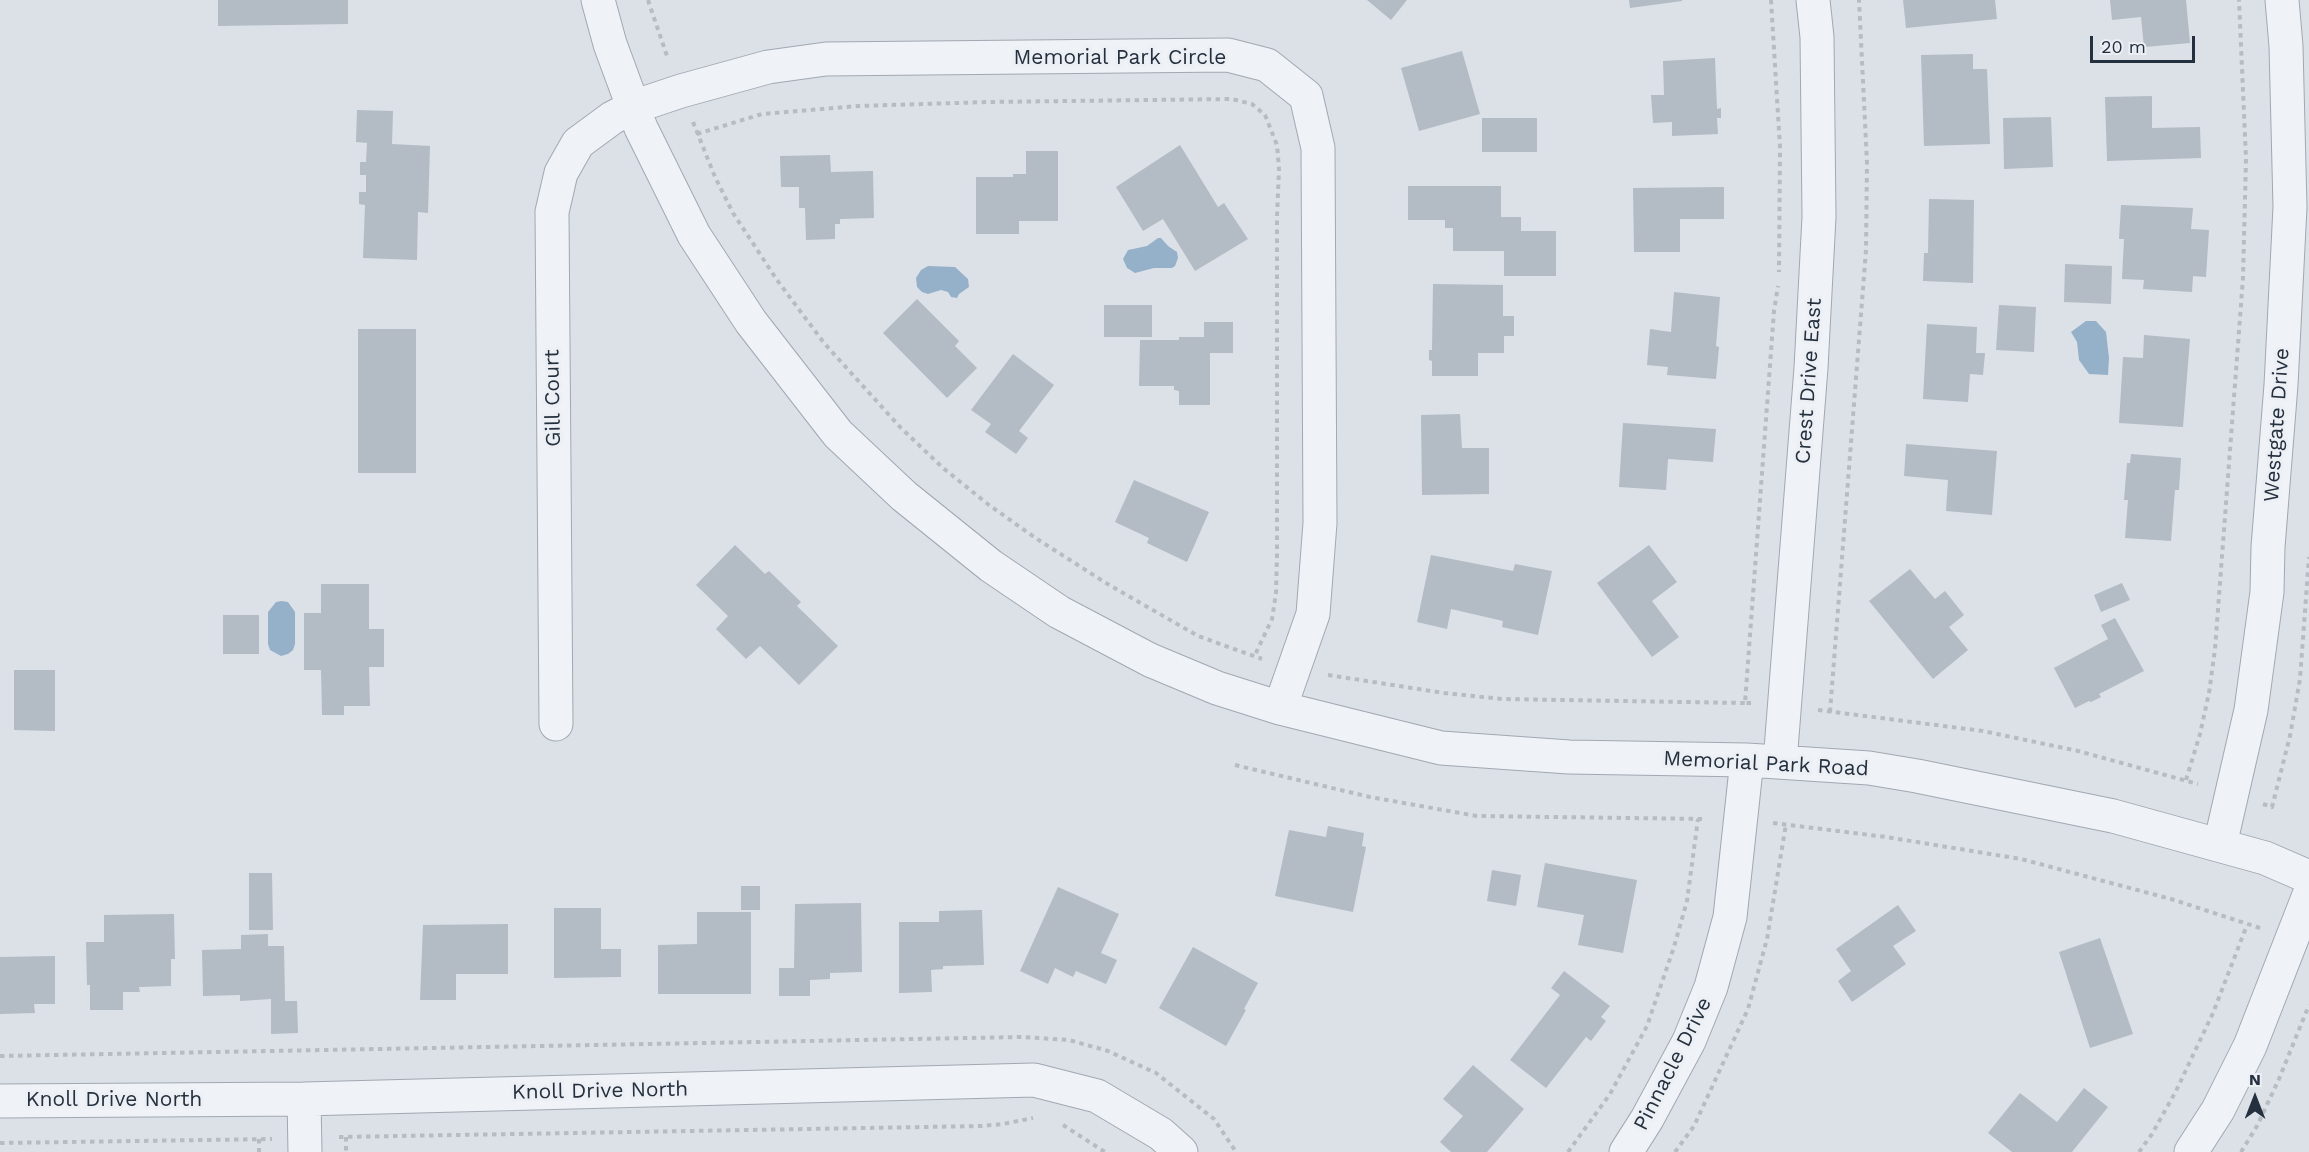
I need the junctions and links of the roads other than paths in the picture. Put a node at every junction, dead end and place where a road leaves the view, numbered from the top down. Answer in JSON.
{"nodes":[{"id":1,"x":598,"y":0,"type":"edge"},
{"id":2,"x":1813,"y":0,"type":"edge"},
{"id":3,"x":2282,"y":0,"type":"edge"},
{"id":4,"x":637,"y":118,"type":"junction"},
{"id":5,"x":1280,"y":708,"type":"junction"},
{"id":6,"x":556,"y":724,"type":"dead end"},
{"id":7,"x":1747,"y":760,"type":"junction"},
{"id":8,"x":1780,"y":762,"type":"junction"},
{"id":9,"x":2220,"y":845,"type":"junction"},
{"id":10,"x":2309,"y":877,"type":"edge"},
{"id":11,"x":2309,"y":895,"type":"edge"},
{"id":12,"x":304,"y":1099,"type":"junction"},
{"id":13,"x":0,"y":1101,"type":"edge"},
{"id":14,"x":304,"y":1145,"type":"edge"},
{"id":15,"x":1181,"y":1152,"type":"edge"},
{"id":16,"x":1626,"y":1152,"type":"edge"},
{"id":17,"x":2192,"y":1152,"type":"edge"}],
"edges":[{"from":1,"to":4,"type":"street"},
{"from":2,"to":8,"type":"street","name":"Crest Drive East"},
{"from":3,"to":9,"type":"street","name":"Westgate Drive"},
{"from":4,"to":5,"type":"street","name":"Memorial Park Road"},
{"from":4,"to":5,"type":"street","name":"Memorial Park Circle"},
{"from":4,"to":6,"type":"street","name":"Gill Court"},
{"from":5,"to":7,"type":"street","name":"Memorial Park Road"},
{"from":7,"to":8,"type":"street","name":"Memorial Park Road"},
{"from":7,"to":16,"type":"street","name":"Pinnacle Drive"},
{"from":8,"to":9,"type":"street","name":"Memorial Park Road"},
{"from":9,"to":10,"type":"street","name":"Memorial Park Road"},
{"from":11,"to":17,"type":"street"},
{"from":12,"to":13,"type":"street","name":"Knoll Drive North"},
{"from":12,"to":14,"type":"street"},
{"from":12,"to":15,"type":"street","name":"Knoll Drive North"}]}
